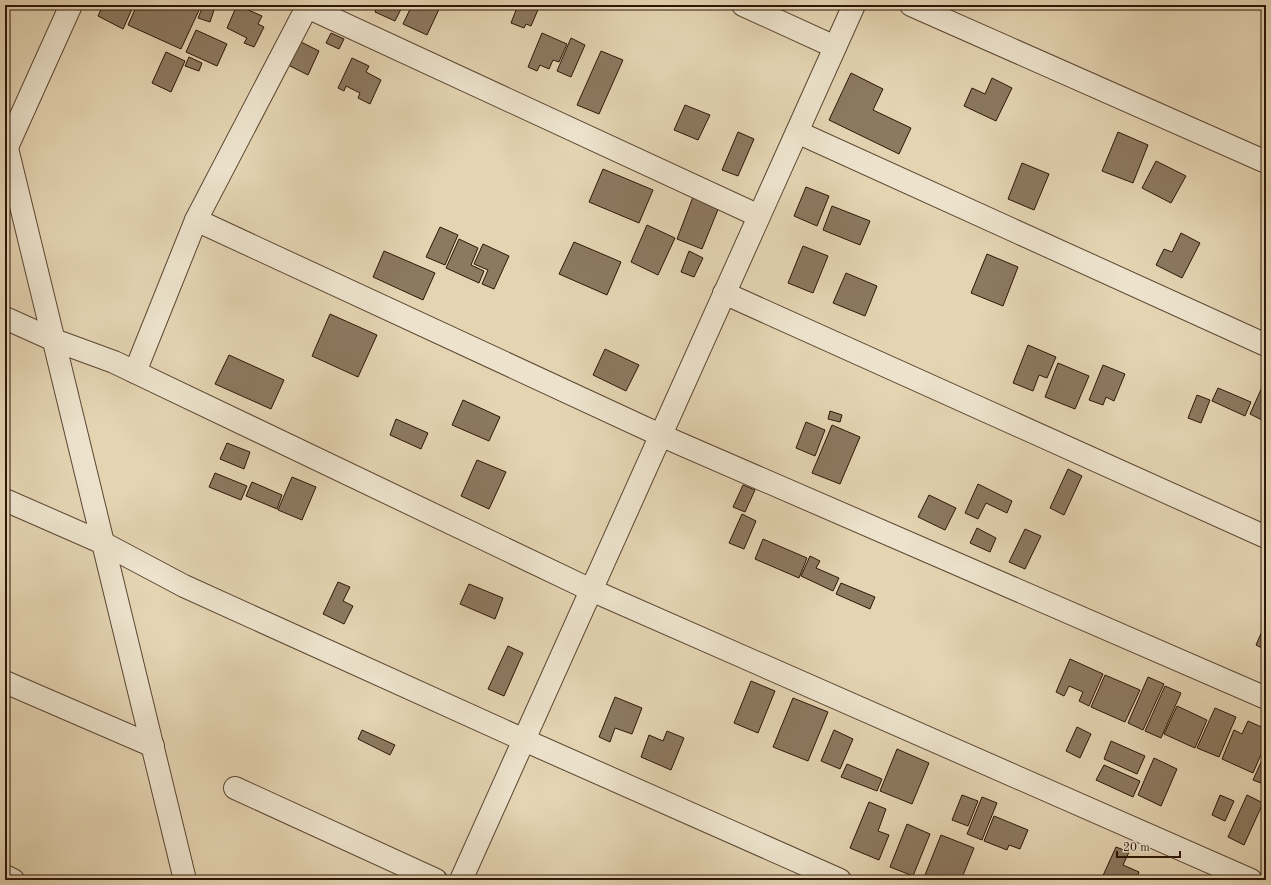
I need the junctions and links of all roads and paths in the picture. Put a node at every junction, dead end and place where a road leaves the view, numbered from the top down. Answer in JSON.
{"nodes":[{"id":1,"x":71,"y":5,"type":"edge"},
{"id":2,"x":743,"y":5,"type":"edge"},
{"id":3,"x":854,"y":5,"type":"edge"},
{"id":4,"x":911,"y":5,"type":"edge"},
{"id":5,"x":305,"y":6,"type":"edge"},
{"id":6,"x":835,"y":47,"type":"junction"},
{"id":7,"x":797,"y":132,"type":"junction"},
{"id":8,"x":6,"y":144,"type":"edge"},
{"id":9,"x":1266,"y":162,"type":"edge"},
{"id":10,"x":759,"y":216,"type":"junction"},
{"id":11,"x":196,"y":220,"type":"junction"},
{"id":12,"x":724,"y":293,"type":"junction"},
{"id":13,"x":5,"y":318,"type":"edge"},
{"id":14,"x":54,"y":340,"type":"junction"},
{"id":15,"x":1266,"y":344,"type":"edge"},
{"id":16,"x":135,"y":372,"type":"junction"},
{"id":17,"x":660,"y":435,"type":"junction"},
{"id":18,"x":5,"y":500,"type":"edge"},
{"id":19,"x":1266,"y":537,"type":"edge"},
{"id":20,"x":103,"y":543,"type":"junction"},
{"id":21,"x":591,"y":590,"type":"junction"},
{"id":22,"x":5,"y":682,"type":"edge"},
{"id":23,"x":1266,"y":698,"type":"edge"},
{"id":24,"x":524,"y":740,"type":"junction"},
{"id":25,"x":152,"y":746,"type":"junction"},
{"id":26,"x":235,"y":788,"type":"dead end"},
{"id":27,"x":5,"y":876,"type":"edge"},
{"id":28,"x":13,"y":880,"type":"edge"},
{"id":29,"x":185,"y":880,"type":"edge"},
{"id":30,"x":436,"y":880,"type":"edge"},
{"id":31,"x":461,"y":880,"type":"edge"},
{"id":32,"x":840,"y":880,"type":"edge"},
{"id":33,"x":1251,"y":880,"type":"edge"}],
"edges":[{"from":1,"to":8,"type":"street"},
{"from":2,"to":6,"type":"street"},
{"from":3,"to":6,"type":"street"},
{"from":4,"to":9,"type":"street"},
{"from":5,"to":10,"type":"street"},
{"from":5,"to":11,"type":"street"},
{"from":6,"to":7,"type":"street"},
{"from":7,"to":10,"type":"street"},
{"from":7,"to":15,"type":"street"},
{"from":8,"to":14,"type":"street"},
{"from":10,"to":12,"type":"street"},
{"from":11,"to":16,"type":"street"},
{"from":11,"to":17,"type":"street"},
{"from":12,"to":17,"type":"street"},
{"from":12,"to":19,"type":"street"},
{"from":13,"to":14,"type":"street"},
{"from":14,"to":16,"type":"street"},
{"from":14,"to":20,"type":"street"},
{"from":16,"to":21,"type":"street"},
{"from":17,"to":21,"type":"street"},
{"from":17,"to":23,"type":"street"},
{"from":18,"to":20,"type":"street"},
{"from":20,"to":24,"type":"street"},
{"from":20,"to":25,"type":"street"},
{"from":21,"to":24,"type":"street"},
{"from":21,"to":33,"type":"street"},
{"from":22,"to":25,"type":"street"},
{"from":24,"to":31,"type":"street"},
{"from":24,"to":32,"type":"street"},
{"from":25,"to":29,"type":"street"},
{"from":26,"to":30,"type":"street"},
{"from":27,"to":28,"type":"street"}]}
